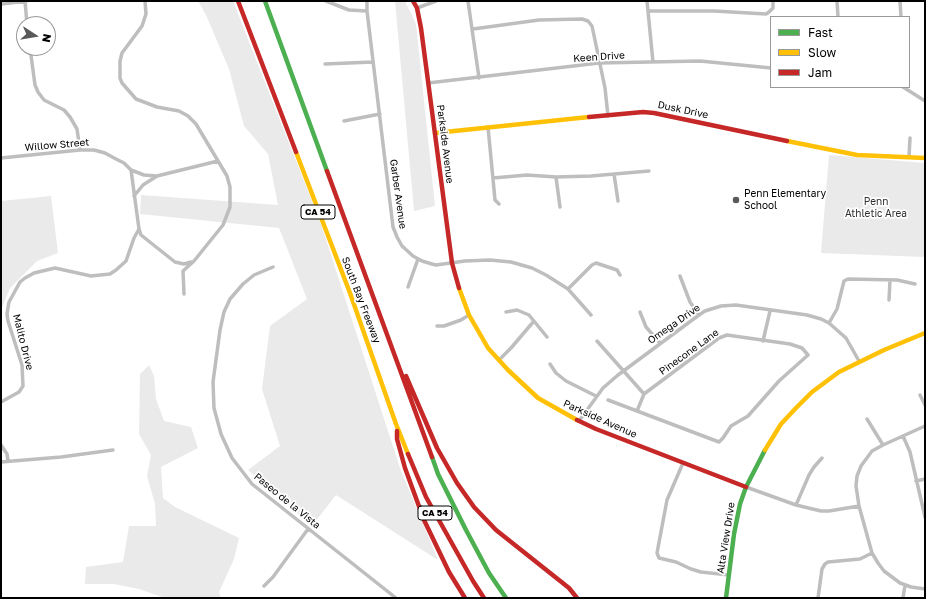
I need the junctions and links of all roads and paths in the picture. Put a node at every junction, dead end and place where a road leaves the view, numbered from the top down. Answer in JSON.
{"nodes":[{"id":1,"x":26,"y":1,"type":"edge"},
{"id":2,"x":145,"y":1,"type":"edge"},
{"id":3,"x":238,"y":1,"type":"edge"},
{"id":4,"x":266,"y":1,"type":"edge"},
{"id":5,"x":326,"y":1,"type":"edge"},
{"id":6,"x":367,"y":1,"type":"edge"},
{"id":7,"x":413,"y":1,"type":"edge"},
{"id":8,"x":436,"y":1,"type":"edge"},
{"id":9,"x":468,"y":1,"type":"edge"},
{"id":10,"x":647,"y":1,"type":"edge"},
{"id":11,"x":773,"y":1,"type":"edge"},
{"id":12,"x":837,"y":1,"type":"edge"},
{"id":13,"x":900,"y":1,"type":"edge"},
{"id":14,"x":1,"y":4,"type":"edge"},
{"id":15,"x":417,"y":8,"type":"junction"},
{"id":16,"x":367,"y":11,"type":"junction"},
{"id":17,"x":648,"y":11,"type":"junction"},
{"id":18,"x":27,"y":16,"type":"edge"},
{"id":19,"x":838,"y":16,"type":"edge"},
{"id":20,"x":901,"y":16,"type":"edge"},
{"id":21,"x":473,"y":29,"type":"junction"},
{"id":22,"x":31,"y":56,"type":"edge"},
{"id":23,"x":374,"y":62,"type":"junction"},
{"id":24,"x":653,"y":62,"type":"junction"},
{"id":25,"x":599,"y":63,"type":"junction"},
{"id":26,"x":325,"y":64,"type":"dead end"},
{"id":27,"x":770,"y":68,"type":"edge"},
{"id":28,"x":479,"y":78,"type":"junction"},
{"id":29,"x":428,"y":83,"type":"junction"},
{"id":30,"x":905,"y":88,"type":"edge"},
{"id":31,"x":925,"y":101,"type":"edge"},
{"id":32,"x":380,"y":114,"type":"junction"},
{"id":33,"x":608,"y":116,"type":"junction"},
{"id":34,"x":344,"y":121,"type":"dead end"},
{"id":35,"x":488,"y":127,"type":"junction"},
{"id":36,"x":435,"y":133,"type":"junction"},
{"id":37,"x":910,"y":138,"type":"dead end"},
{"id":38,"x":80,"y":150,"type":"junction"},
{"id":39,"x":1,"y":158,"type":"edge"},
{"id":40,"x":909,"y":158,"type":"junction"},
{"id":41,"x":925,"y":158,"type":"edge"},
{"id":42,"x":218,"y":161,"type":"junction"},
{"id":43,"x":131,"y":170,"type":"junction"},
{"id":44,"x":649,"y":171,"type":"dead end"},
{"id":45,"x":614,"y":174,"type":"junction"},
{"id":46,"x":157,"y":176,"type":"junction"},
{"id":47,"x":556,"y":177,"type":"junction"},
{"id":48,"x":493,"y":178,"type":"junction"},
{"id":49,"x":134,"y":196,"type":"junction"},
{"id":50,"x":618,"y":201,"type":"dead end"},
{"id":51,"x":500,"y":204,"type":"dead end"},
{"id":52,"x":560,"y":207,"type":"dead end"},
{"id":53,"x":139,"y":229,"type":"junction"},
{"id":54,"x":418,"y":259,"type":"junction"},
{"id":55,"x":194,"y":261,"type":"junction"},
{"id":56,"x":452,"y":263,"type":"junction"},
{"id":57,"x":273,"y":267,"type":"dead end"},
{"id":58,"x":620,"y":275,"type":"dead end"},
{"id":59,"x":680,"y":276,"type":"dead end"},
{"id":60,"x":890,"y":280,"type":"junction"},
{"id":61,"x":915,"y":284,"type":"dead end"},
{"id":62,"x":408,"y":287,"type":"dead end"},
{"id":63,"x":568,"y":289,"type":"junction"},
{"id":64,"x":184,"y":294,"type":"dead end"},
{"id":65,"x":890,"y":300,"type":"dead end"},
{"id":66,"x":770,"y":311,"type":"junction"},
{"id":67,"x":506,"y":312,"type":"dead end"},
{"id":68,"x":640,"y":312,"type":"dead end"},
{"id":69,"x":469,"y":315,"type":"junction"},
{"id":70,"x":699,"y":315,"type":"junction"},
{"id":71,"x":591,"y":316,"type":"dead end"},
{"id":72,"x":534,"y":321,"type":"junction"},
{"id":73,"x":830,"y":323,"type":"junction"},
{"id":74,"x":437,"y":326,"type":"dead end"},
{"id":75,"x":385,"y":329,"type":"junction"},
{"id":76,"x":925,"y":333,"type":"edge"},
{"id":77,"x":547,"y":338,"type":"dead end"},
{"id":78,"x":597,"y":341,"type":"dead end"},
{"id":79,"x":763,"y":341,"type":"junction"},
{"id":80,"x":660,"y":343,"type":"junction"},
{"id":81,"x":499,"y":360,"type":"junction"},
{"id":82,"x":859,"y":361,"type":"junction"},
{"id":83,"x":550,"y":364,"type":"dead end"},
{"id":84,"x":624,"y":370,"type":"junction"},
{"id":85,"x":644,"y":394,"type":"junction"},
{"id":86,"x":920,"y":395,"type":"dead end"},
{"id":87,"x":596,"y":396,"type":"junction"},
{"id":88,"x":608,"y":400,"type":"dead end"},
{"id":89,"x":1,"y":402,"type":"edge"},
{"id":90,"x":925,"y":406,"type":"edge"},
{"id":91,"x":637,"y":411,"type":"junction"},
{"id":92,"x":867,"y":419,"type":"dead end"},
{"id":93,"x":579,"y":421,"type":"junction"},
{"id":94,"x":396,"y":424,"type":"junction"},
{"id":95,"x":925,"y":426,"type":"edge"},
{"id":96,"x":903,"y":436,"type":"junction"},
{"id":97,"x":1,"y":445,"type":"edge"},
{"id":98,"x":882,"y":445,"type":"junction"},
{"id":99,"x":113,"y":450,"type":"dead end"},
{"id":100,"x":822,"y":458,"type":"dead end"},
{"id":101,"x":8,"y":461,"type":"junction"},
{"id":102,"x":1,"y":462,"type":"edge"},
{"id":103,"x":683,"y":463,"type":"junction"},
{"id":104,"x":925,"y":479,"type":"edge"},
{"id":105,"x":916,"y":481,"type":"junction"},
{"id":106,"x":746,"y":487,"type":"junction"},
{"id":107,"x":796,"y":504,"type":"junction"},
{"id":108,"x":859,"y":506,"type":"junction"},
{"id":109,"x":925,"y":517,"type":"edge"},
{"id":110,"x":308,"y":529,"type":"junction"},
{"id":111,"x":872,"y":553,"type":"junction"},
{"id":112,"x":729,"y":575,"type":"junction"},
{"id":113,"x":905,"y":585,"type":"junction"},
{"id":114,"x":264,"y":586,"type":"dead end"},
{"id":115,"x":925,"y":588,"type":"edge"},
{"id":116,"x":396,"y":598,"type":"edge"},
{"id":117,"x":465,"y":598,"type":"edge"},
{"id":118,"x":484,"y":598,"type":"edge"},
{"id":119,"x":506,"y":598,"type":"edge"},
{"id":120,"x":577,"y":598,"type":"edge"},
{"id":121,"x":726,"y":598,"type":"edge"},
{"id":122,"x":818,"y":598,"type":"edge"},
{"id":123,"x":903,"y":598,"type":"edge"}],
"edges":[{"from":1,"to":14,"type":"street"},
{"from":1,"to":18,"type":"street"},
{"from":2,"to":42,"type":"street"},
{"from":3,"to":94,"type":"main road","name":"South Bay Freeway","number":"CA 54"},
{"from":4,"to":75,"type":"main road","name":"South Bay Freeway","number":"CA 54"},
{"from":5,"to":16,"type":"street"},
{"from":6,"to":16,"type":"street","name":"Garber Avenue"},
{"from":7,"to":15,"type":"main road","name":"Parkside Avenue"},
{"from":8,"to":15,"type":"street"},
{"from":9,"to":21,"type":"street"},
{"from":10,"to":17,"type":"street"},
{"from":11,"to":17,"type":"street"},
{"from":12,"to":19,"type":"street"},
{"from":13,"to":20,"type":"street"},
{"from":15,"to":29,"type":"main road","name":"Parkside Avenue"},
{"from":16,"to":23,"type":"street","name":"Garber Avenue"},
{"from":17,"to":24,"type":"street"},
{"from":21,"to":25,"type":"street"},
{"from":21,"to":28,"type":"street"},
{"from":22,"to":38,"type":"street"},
{"from":23,"to":26,"type":"street"},
{"from":23,"to":32,"type":"street","name":"Garber Avenue"},
{"from":24,"to":25,"type":"street","name":"Keen Drive"},
{"from":24,"to":27,"type":"street","name":"Keen Drive"},
{"from":25,"to":28,"type":"street","name":"Keen Drive"},
{"from":25,"to":33,"type":"street"},
{"from":28,"to":29,"type":"street","name":"Keen Drive"},
{"from":29,"to":36,"type":"main road","name":"Parkside Avenue"},
{"from":30,"to":31,"type":"street"},
{"from":32,"to":34,"type":"street"},
{"from":32,"to":54,"type":"street","name":"Garber Avenue"},
{"from":33,"to":35,"type":"main road","name":"Dusk Drive"},
{"from":33,"to":40,"type":"main road","name":"Dusk Drive"},
{"from":35,"to":36,"type":"main road","name":"Dusk Drive"},
{"from":35,"to":48,"type":"street"},
{"from":36,"to":56,"type":"main road","name":"Parkside Avenue"},
{"from":37,"to":40,"type":"street"},
{"from":38,"to":39,"type":"street","name":"Willow Street"},
{"from":38,"to":43,"type":"street","name":"Willow Street"},
{"from":40,"to":41,"type":"main road","name":"Dusk Drive"},
{"from":42,"to":46,"type":"street","name":"Willow Street"},
{"from":42,"to":55,"type":"street"},
{"from":43,"to":46,"type":"street","name":"Willow Street"},
{"from":43,"to":49,"type":"street"},
{"from":44,"to":45,"type":"street"},
{"from":45,"to":47,"type":"street"},
{"from":45,"to":50,"type":"street"},
{"from":46,"to":49,"type":"street","name":"Willow Street"},
{"from":47,"to":48,"type":"street"},
{"from":47,"to":52,"type":"street"},
{"from":48,"to":51,"type":"street"},
{"from":49,"to":53,"type":"street"},
{"from":53,"to":55,"type":"street"},
{"from":53,"to":89,"type":"street","name":"Malito Drive"},
{"from":54,"to":56,"type":"street","name":"Garber Avenue"},
{"from":54,"to":62,"type":"street"},
{"from":55,"to":64,"type":"street"},
{"from":56,"to":63,"type":"street","name":"Garber Avenue"},
{"from":56,"to":69,"type":"main road","name":"Parkside Avenue"},
{"from":57,"to":110,"type":"street","name":"Paseo de la Vista"},
{"from":58,"to":63,"type":"street"},
{"from":59,"to":70,"type":"street"},
{"from":60,"to":61,"type":"street"},
{"from":60,"to":65,"type":"street"},
{"from":60,"to":73,"type":"street"},
{"from":63,"to":71,"type":"street","name":"Garber Avenue"},
{"from":66,"to":70,"type":"street","name":"Omega Drive"},
{"from":66,"to":73,"type":"street","name":"Omega Drive"},
{"from":66,"to":79,"type":"street"},
{"from":67,"to":72,"type":"street"},
{"from":68,"to":80,"type":"street"},
{"from":69,"to":74,"type":"street"},
{"from":69,"to":81,"type":"main road","name":"Parkside Avenue"},
{"from":70,"to":80,"type":"street","name":"Omega Drive"},
{"from":72,"to":77,"type":"street"},
{"from":72,"to":81,"type":"street"},
{"from":73,"to":82,"type":"street","name":"Omega Drive"},
{"from":75,"to":119,"type":"main road","name":"South Bay Freeway","number":"CA 54"},
{"from":75,"to":120,"type":"main road"},
{"from":76,"to":82,"type":"main road","name":"Alta View Drive"},
{"from":78,"to":84,"type":"street"},
{"from":79,"to":85,"type":"street","name":"Pinecone Lane"},
{"from":79,"to":91,"type":"street","name":"Pinecone Lane"},
{"from":80,"to":84,"type":"street","name":"Omega Drive"},
{"from":81,"to":93,"type":"main road","name":"Parkside Avenue"},
{"from":82,"to":106,"type":"main road","name":"Alta View Drive"},
{"from":83,"to":87,"type":"street"},
{"from":84,"to":85,"type":"street"},
{"from":84,"to":87,"type":"street","name":"Omega Drive"},
{"from":85,"to":91,"type":"street"},
{"from":86,"to":90,"type":"street"},
{"from":87,"to":93,"type":"street","name":"Omega Drive"},
{"from":88,"to":91,"type":"street"},
{"from":92,"to":98,"type":"street"},
{"from":93,"to":103,"type":"main road","name":"Parkside Avenue"},
{"from":94,"to":117,"type":"main road"},
{"from":94,"to":118,"type":"main road","name":"South Bay Freeway","number":"CA 54"},
{"from":95,"to":96,"type":"street"},
{"from":96,"to":98,"type":"street"},
{"from":96,"to":105,"type":"street"},
{"from":97,"to":101,"type":"street"},
{"from":98,"to":108,"type":"street"},
{"from":99,"to":101,"type":"street"},
{"from":100,"to":107,"type":"street"},
{"from":101,"to":102,"type":"street"},
{"from":103,"to":106,"type":"main road","name":"Parkside Avenue"},
{"from":103,"to":112,"type":"street"},
{"from":104,"to":105,"type":"street"},
{"from":105,"to":109,"type":"street"},
{"from":106,"to":107,"type":"street","name":"Parkside Avenue"},
{"from":106,"to":112,"type":"main road","name":"Alta View Drive"},
{"from":107,"to":108,"type":"street","name":"Parkside Avenue"},
{"from":108,"to":111,"type":"street"},
{"from":110,"to":114,"type":"street"},
{"from":110,"to":116,"type":"street","name":"Paseo de la Vista"},
{"from":111,"to":113,"type":"street"},
{"from":111,"to":122,"type":"street"},
{"from":112,"to":121,"type":"main road","name":"Alta View Drive"},
{"from":113,"to":115,"type":"street"},
{"from":113,"to":123,"type":"street"}]}
